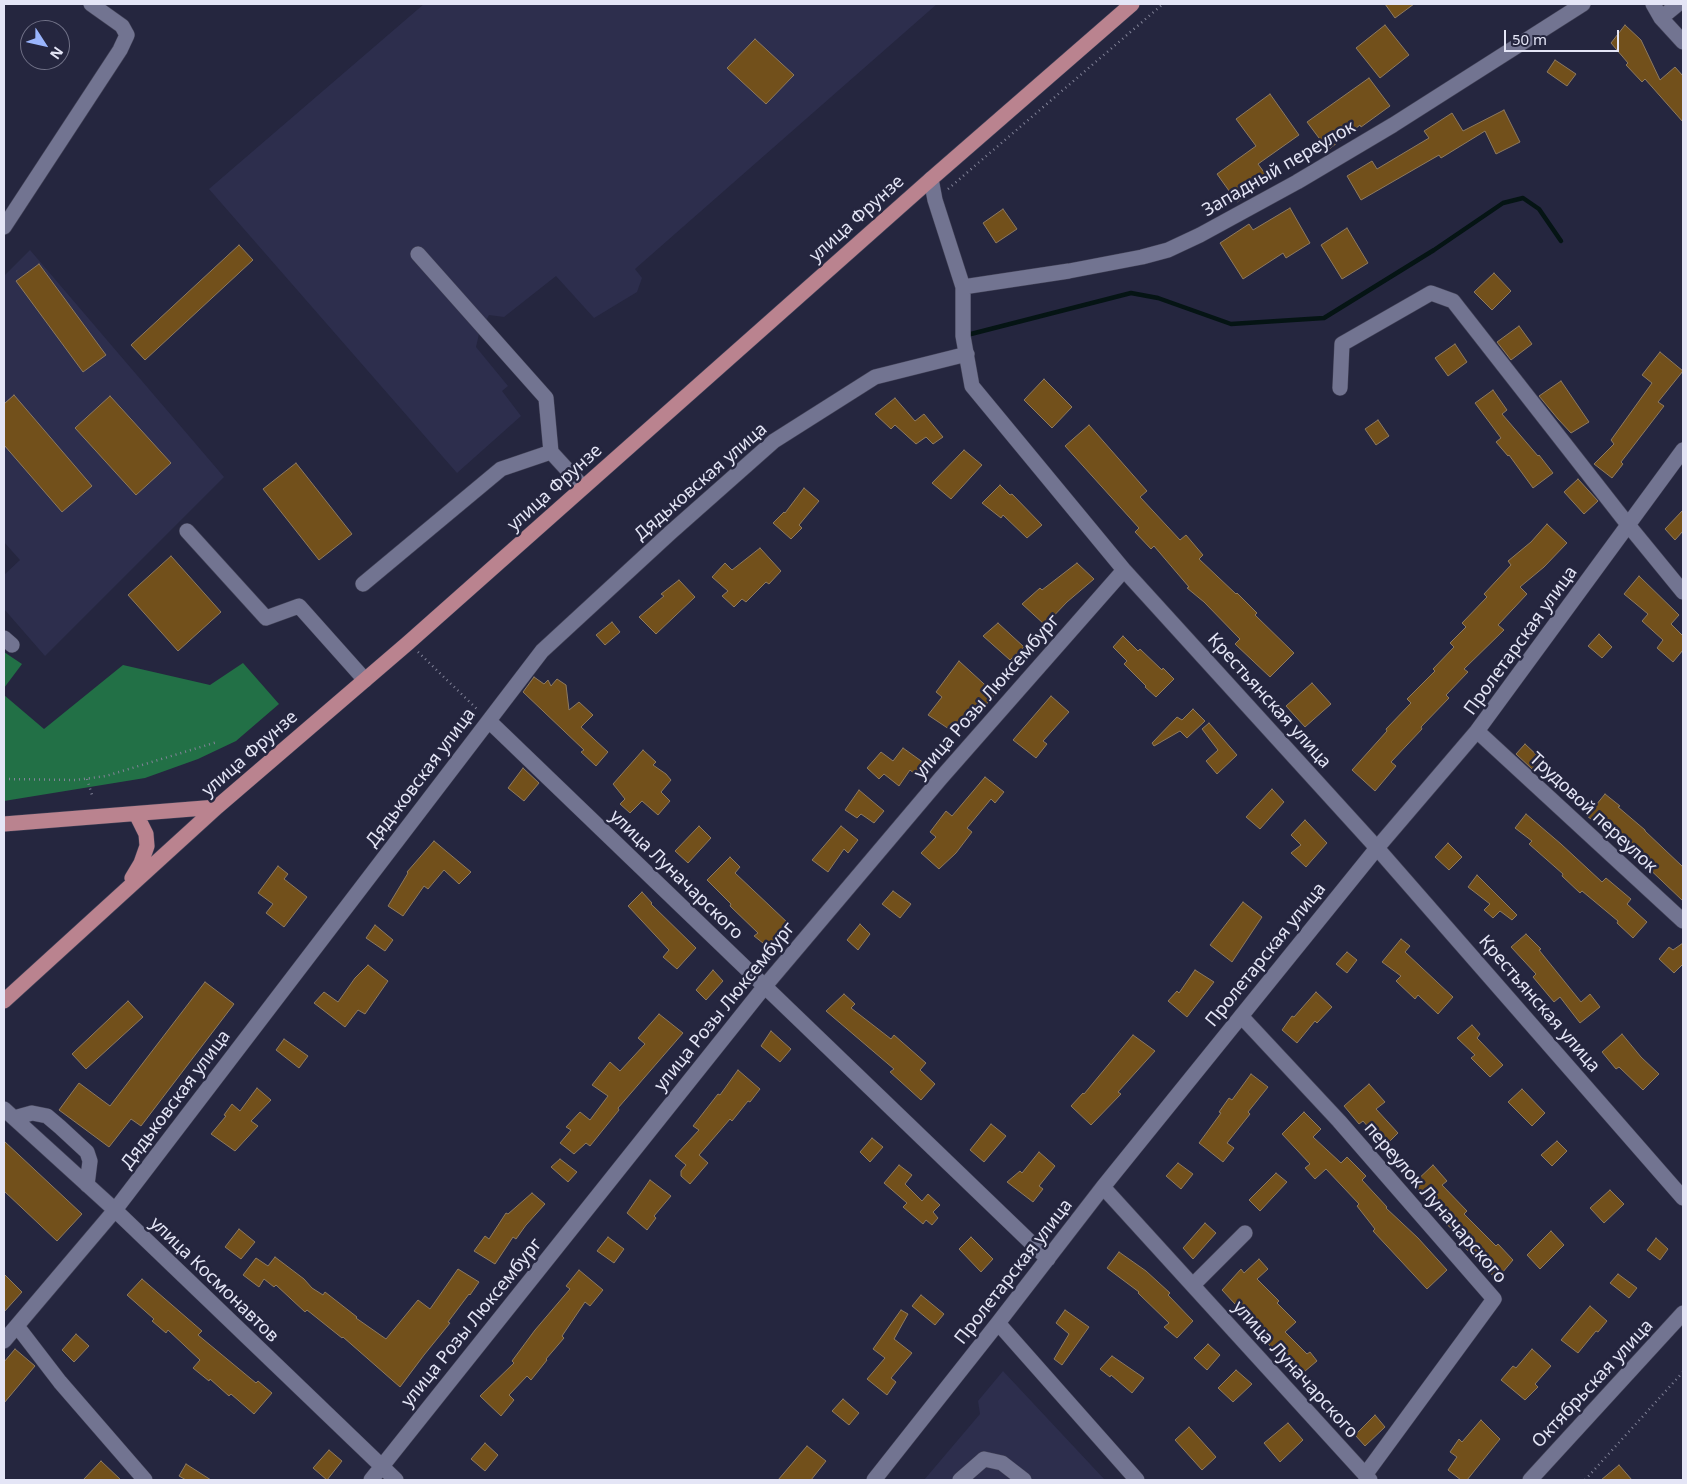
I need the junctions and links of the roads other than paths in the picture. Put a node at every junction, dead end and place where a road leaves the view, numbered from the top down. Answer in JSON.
{"nodes":[{"id":1,"x":1132,"y":4,"type":"edge"},
{"id":2,"x":1583,"y":4,"type":"edge"},
{"id":3,"x":1653,"y":4,"type":"edge"},
{"id":4,"x":1678,"y":4,"type":"edge"},
{"id":5,"x":95,"y":5,"type":"edge"},
{"id":6,"x":1661,"y":18,"type":"junction"},
{"id":7,"x":1683,"y":42,"type":"edge"},
{"id":8,"x":930,"y":179,"type":"junction"},
{"id":9,"x":4,"y":227,"type":"edge"},
{"id":10,"x":418,"y":254,"type":"dead end"},
{"id":11,"x":963,"y":288,"type":"junction"},
{"id":12,"x":967,"y":354,"type":"junction"},
{"id":13,"x":1340,"y":388,"type":"dead end"},
{"id":14,"x":1683,"y":450,"type":"edge"},
{"id":15,"x":551,"y":452,"type":"junction"},
{"id":16,"x":583,"y":488,"type":"junction"},
{"id":17,"x":1629,"y":526,"type":"junction"},
{"id":18,"x":187,"y":531,"type":"dead end"},
{"id":19,"x":1124,"y":570,"type":"junction"},
{"id":20,"x":363,"y":584,"type":"dead end"},
{"id":21,"x":1683,"y":592,"type":"edge"},
{"id":22,"x":365,"y":680,"type":"junction"},
{"id":23,"x":489,"y":721,"type":"junction"},
{"id":24,"x":1477,"y":731,"type":"junction"},
{"id":25,"x":216,"y":807,"type":"junction"},
{"id":26,"x":136,"y":814,"type":"junction"},
{"id":27,"x":4,"y":824,"type":"edge"},
{"id":28,"x":1378,"y":848,"type":"junction"},
{"id":29,"x":124,"y":892,"type":"junction"},
{"id":30,"x":1683,"y":922,"type":"edge"},
{"id":31,"x":765,"y":986,"type":"junction"},
{"id":32,"x":4,"y":1001,"type":"edge"},
{"id":33,"x":1241,"y":1016,"type":"junction"},
{"id":34,"x":9,"y":1113,"type":"edge"},
{"id":35,"x":87,"y":1185,"type":"junction"},
{"id":36,"x":1103,"y":1187,"type":"junction"},
{"id":37,"x":1683,"y":1198,"type":"edge"},
{"id":38,"x":115,"y":1210,"type":"junction"},
{"id":39,"x":1245,"y":1232,"type":"dead end"},
{"id":40,"x":1048,"y":1258,"type":"junction"},
{"id":41,"x":1192,"y":1285,"type":"junction"},
{"id":42,"x":1683,"y":1314,"type":"edge"},
{"id":43,"x":998,"y":1324,"type":"junction"},
{"id":44,"x":17,"y":1326,"type":"junction"},
{"id":45,"x":4,"y":1341,"type":"edge"},
{"id":46,"x":381,"y":1467,"type":"junction"},
{"id":47,"x":1368,"y":1477,"type":"edge"},
{"id":48,"x":145,"y":1480,"type":"edge"},
{"id":49,"x":371,"y":1480,"type":"edge"},
{"id":50,"x":396,"y":1480,"type":"edge"},
{"id":51,"x":874,"y":1480,"type":"edge"},
{"id":52,"x":960,"y":1480,"type":"edge"},
{"id":53,"x":1024,"y":1480,"type":"edge"},
{"id":54,"x":1138,"y":1480,"type":"edge"},
{"id":55,"x":1530,"y":1480,"type":"edge"}],
"edges":[{"from":1,"to":8,"type":"main road","name":"улица Фрунзе"},
{"from":2,"to":11,"type":"street","name":"Западный переулок"},
{"from":3,"to":6,"type":"street"},
{"from":4,"to":6,"type":"street"},
{"from":5,"to":9,"type":"street"},
{"from":6,"to":7,"type":"street"},
{"from":8,"to":11,"type":"street","name":"Крестьянская улица"},
{"from":8,"to":16,"type":"main road","name":"улица Фрунзе"},
{"from":10,"to":15,"type":"street"},
{"from":11,"to":12,"type":"street","name":"Крестьянская улица"},
{"from":12,"to":19,"type":"street","name":"Крестьянская улица"},
{"from":12,"to":23,"type":"street","name":"Дядьковская улица"},
{"from":13,"to":17,"type":"street"},
{"from":14,"to":17,"type":"street","name":"Пролетарская улица"},
{"from":15,"to":16,"type":"street"},
{"from":15,"to":20,"type":"street"},
{"from":16,"to":22,"type":"main road","name":"улица Фрунзе"},
{"from":17,"to":21,"type":"street"},
{"from":17,"to":24,"type":"street","name":"Пролетарская улица"},
{"from":18,"to":22,"type":"street"},
{"from":19,"to":28,"type":"street","name":"Крестьянская улица"},
{"from":19,"to":31,"type":"street","name":"улица Розы Люксембург"},
{"from":22,"to":25,"type":"main road","name":"улица Фрунзе"},
{"from":23,"to":31,"type":"street","name":"улица Луначарского"},
{"from":23,"to":38,"type":"street","name":"Дядьковская улица"},
{"from":24,"to":28,"type":"street","name":"Пролетарская улица"},
{"from":24,"to":30,"type":"street","name":"Трудовой переулок"},
{"from":25,"to":26,"type":"main road"},
{"from":25,"to":29,"type":"main road","name":"улица Фрунзе"},
{"from":26,"to":27,"type":"main road"},
{"from":26,"to":29,"type":"main road"},
{"from":28,"to":33,"type":"street","name":"Пролетарская улица"},
{"from":28,"to":37,"type":"street","name":"Крестьянская улица"},
{"from":29,"to":32,"type":"main road","name":"улица Фрунзе"},
{"from":31,"to":40,"type":"street","name":"улица Луначарского"},
{"from":31,"to":46,"type":"street","name":"улица Розы Люксембург"},
{"from":33,"to":36,"type":"street","name":"Пролетарская улица"},
{"from":33,"to":47,"type":"street","name":"переулок Луначарского"},
{"from":34,"to":35,"type":"street","name":"улица Космонавтов"},
{"from":34,"to":35,"type":"street"},
{"from":35,"to":38,"type":"street","name":"улица Космонавтов"},
{"from":36,"to":40,"type":"street","name":"Пролетарская улица"},
{"from":36,"to":41,"type":"street","name":"улица Луначарского"},
{"from":38,"to":44,"type":"street","name":"Дядьковская улица"},
{"from":38,"to":46,"type":"street","name":"улица Космонавтов"},
{"from":39,"to":41,"type":"street"},
{"from":40,"to":43,"type":"street","name":"Пролетарская улица"},
{"from":41,"to":47,"type":"street","name":"улица Луначарского"},
{"from":42,"to":55,"type":"street","name":"Октябрьская улица"},
{"from":43,"to":51,"type":"street","name":"Пролетарская улица"},
{"from":43,"to":54,"type":"street"},
{"from":44,"to":45,"type":"street","name":"Дядьковская улица"},
{"from":44,"to":48,"type":"street"},
{"from":46,"to":49,"type":"street","name":"улица Розы Люксембург"},
{"from":46,"to":50,"type":"street","name":"улица Космонавтов"},
{"from":52,"to":53,"type":"street"}]}
